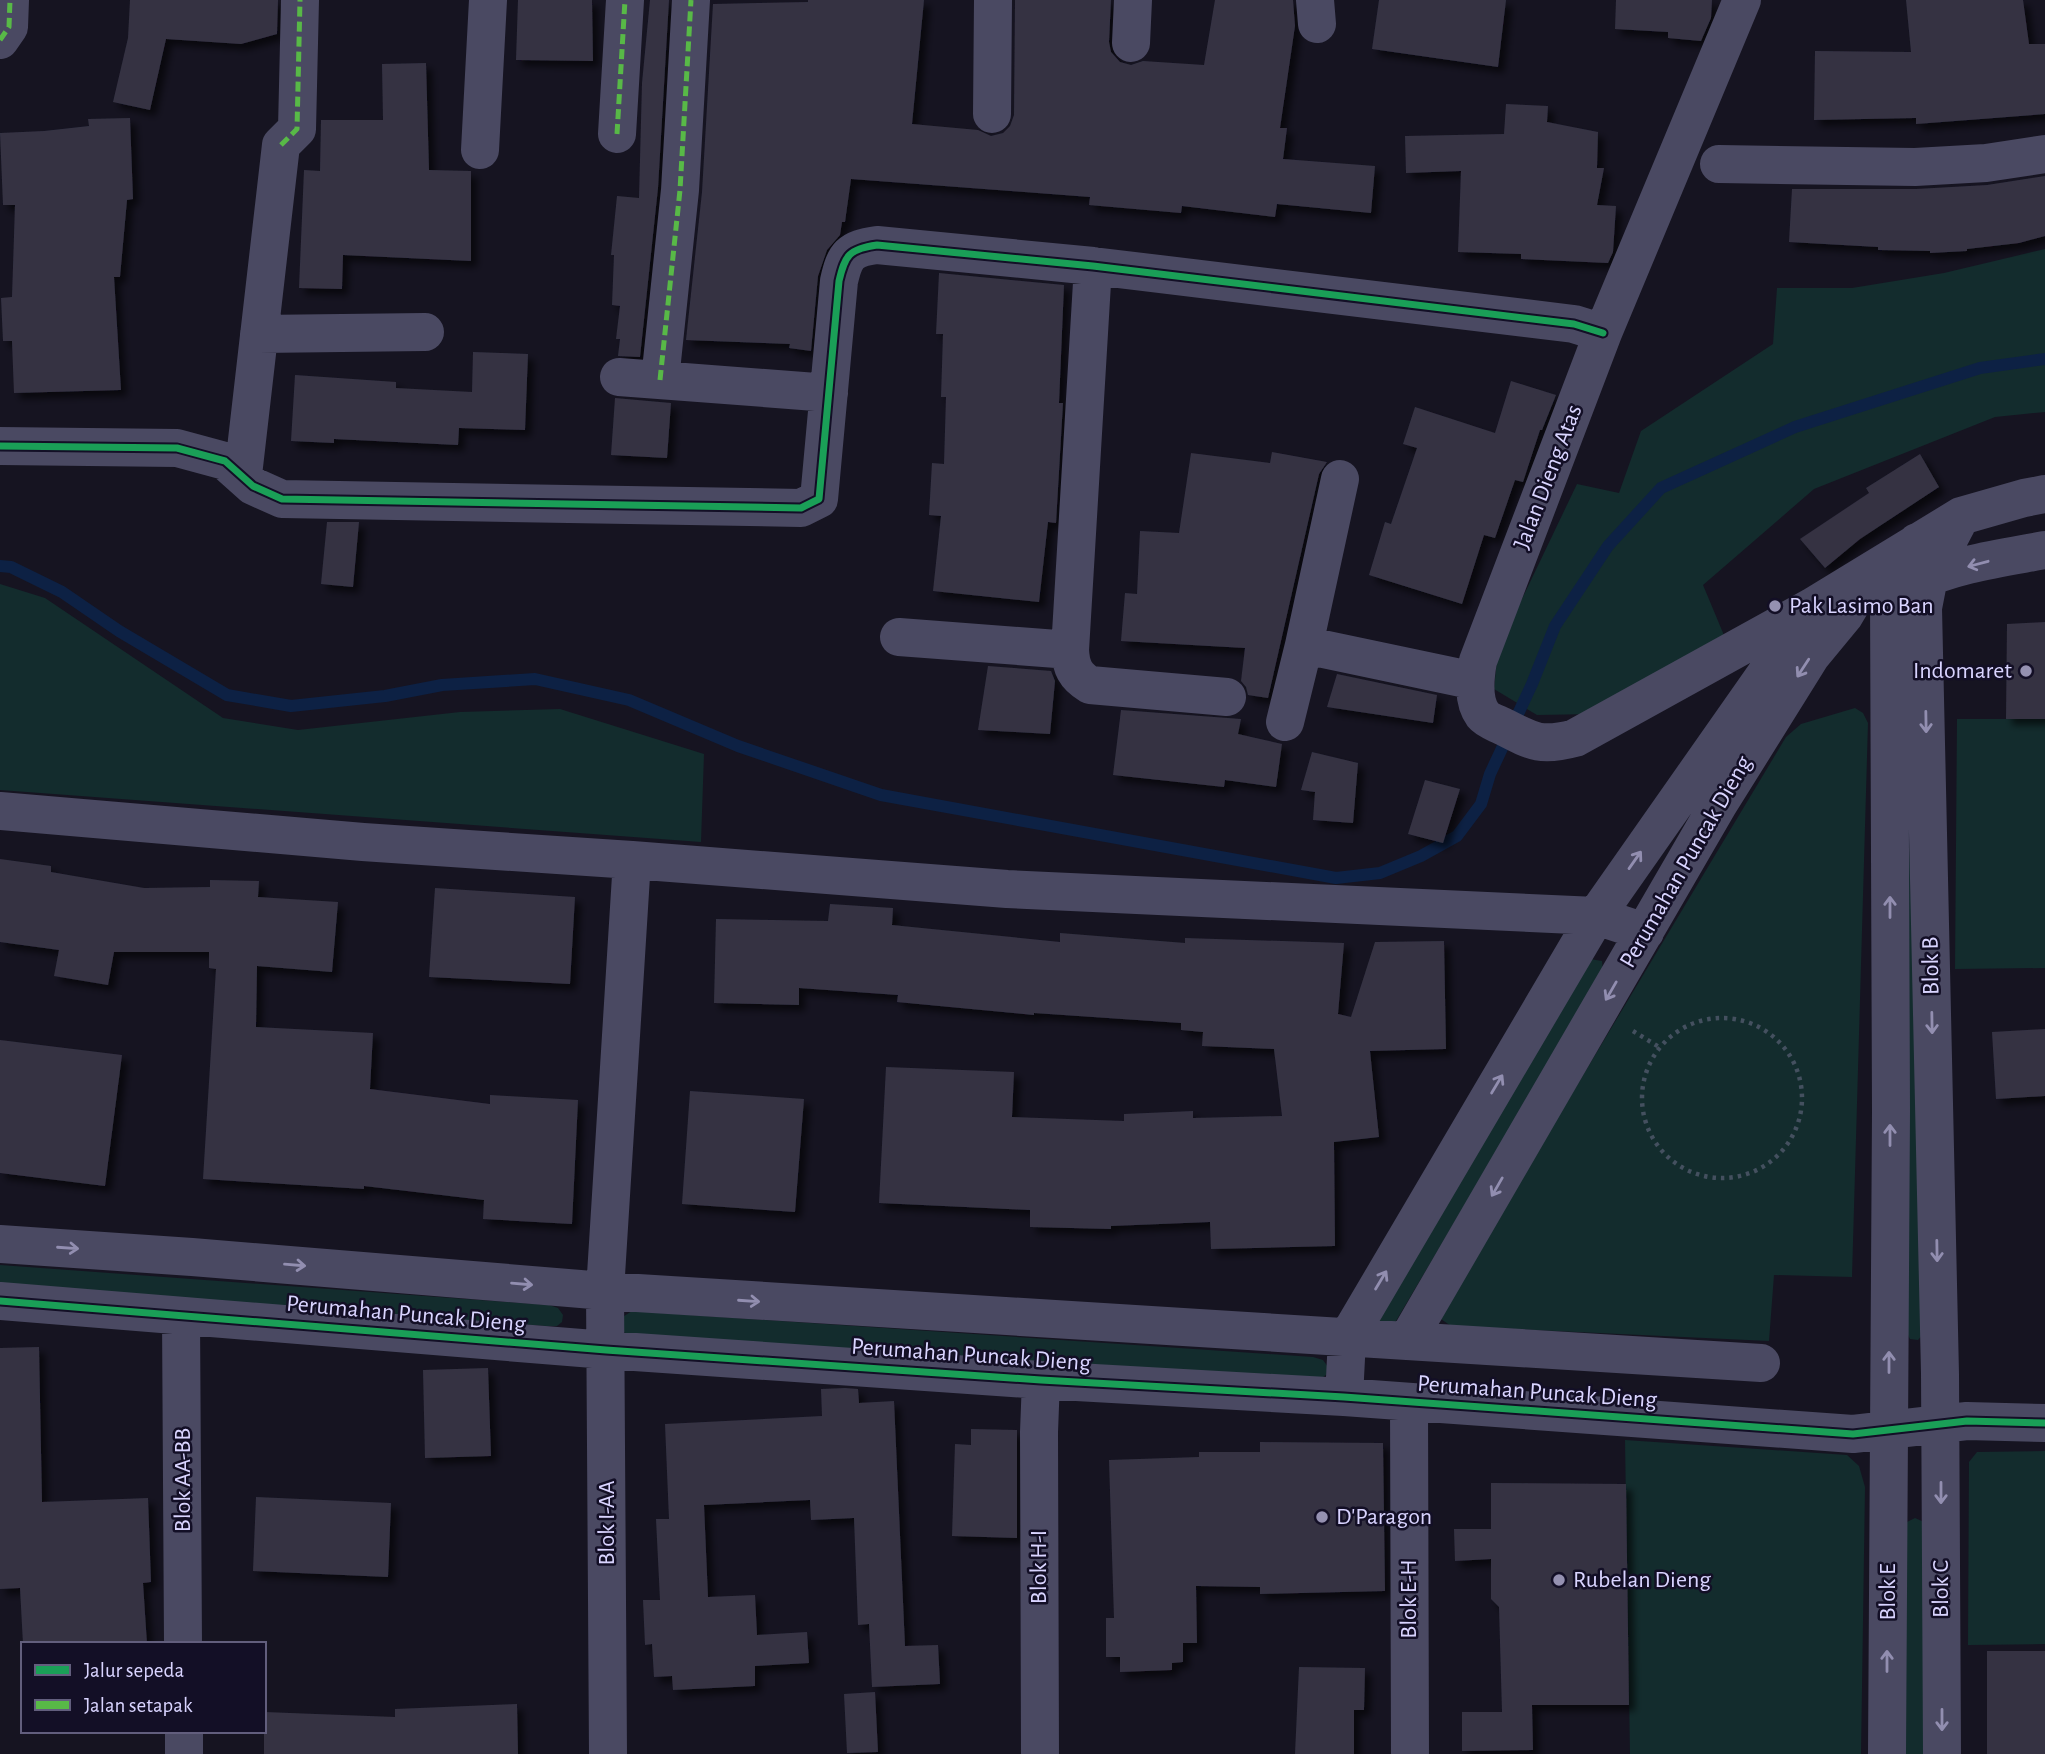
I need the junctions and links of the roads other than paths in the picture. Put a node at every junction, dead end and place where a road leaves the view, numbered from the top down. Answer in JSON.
{"nodes":[{"id":1,"x":10,"y":0,"type":"edge"},
{"id":2,"x":300,"y":0,"type":"edge"},
{"id":3,"x":488,"y":0,"type":"edge"},
{"id":4,"x":625,"y":0,"type":"edge"},
{"id":5,"x":691,"y":0,"type":"edge"},
{"id":6,"x":993,"y":0,"type":"edge"},
{"id":7,"x":1133,"y":0,"type":"edge"},
{"id":8,"x":1742,"y":0,"type":"edge"},
{"id":9,"x":0,"y":40,"type":"edge"},
{"id":10,"x":1131,"y":43,"type":"dead end"},
{"id":11,"x":992,"y":114,"type":"dead end"},
{"id":12,"x":617,"y":134,"type":"dead end"},
{"id":13,"x":480,"y":150,"type":"dead end"},
{"id":14,"x":2045,"y":154,"type":"edge"},
{"id":15,"x":1719,"y":164,"type":"dead end"},
{"id":16,"x":1093,"y":266,"type":"junction"},
{"id":17,"x":425,"y":332,"type":"dead end"},
{"id":18,"x":1603,"y":333,"type":"junction"},
{"id":19,"x":259,"y":334,"type":"junction"},
{"id":20,"x":620,"y":377,"type":"dead end"},
{"id":21,"x":660,"y":380,"type":"junction"},
{"id":22,"x":829,"y":393,"type":"junction"},
{"id":23,"x":0,"y":446,"type":"edge"},
{"id":24,"x":243,"y":475,"type":"junction"},
{"id":25,"x":1340,"y":479,"type":"dead end"},
{"id":26,"x":2045,"y":494,"type":"edge"},
{"id":27,"x":2045,"y":550,"type":"edge"},
{"id":28,"x":1923,"y":560,"type":"junction"},
{"id":29,"x":1879,"y":584,"type":"junction"},
{"id":30,"x":1828,"y":612,"type":"junction"},
{"id":31,"x":899,"y":637,"type":"dead end"},
{"id":32,"x":1791,"y":639,"type":"junction"},
{"id":33,"x":1304,"y":645,"type":"junction"},
{"id":34,"x":1070,"y":650,"type":"junction"},
{"id":35,"x":1718,"y":660,"type":"junction"},
{"id":36,"x":1475,"y":681,"type":"junction"},
{"id":37,"x":1227,"y":697,"type":"dead end"},
{"id":38,"x":1285,"y":722,"type":"dead end"},
{"id":39,"x":0,"y":811,"type":"edge"},
{"id":40,"x":632,"y":860,"type":"junction"},
{"id":41,"x":1596,"y":916,"type":"junction"},
{"id":42,"x":1645,"y":932,"type":"junction"},
{"id":43,"x":0,"y":1244,"type":"edge"},
{"id":44,"x":605,"y":1291,"type":"junction"},
{"id":45,"x":0,"y":1301,"type":"edge"},
{"id":46,"x":181,"y":1316,"type":"junction"},
{"id":47,"x":1347,"y":1339,"type":"junction"},
{"id":48,"x":1407,"y":1341,"type":"junction"},
{"id":49,"x":606,"y":1350,"type":"junction"},
{"id":50,"x":1761,"y":1363,"type":"dead end"},
{"id":51,"x":1041,"y":1380,"type":"junction"},
{"id":52,"x":1344,"y":1396,"type":"junction"},
{"id":53,"x":1409,"y":1402,"type":"junction"},
{"id":54,"x":2045,"y":1423,"type":"edge"},
{"id":55,"x":1940,"y":1425,"type":"junction"},
{"id":56,"x":1888,"y":1430,"type":"junction"},
{"id":57,"x":183,"y":1642,"type":"edge"},
{"id":58,"x":184,"y":1733,"type":"edge"},
{"id":59,"x":184,"y":1754,"type":"edge"},
{"id":60,"x":608,"y":1754,"type":"edge"},
{"id":61,"x":1040,"y":1754,"type":"edge"},
{"id":62,"x":1410,"y":1754,"type":"edge"},
{"id":63,"x":1887,"y":1754,"type":"edge"},
{"id":64,"x":1942,"y":1754,"type":"edge"}],
"edges":[{"from":1,"to":9,"type":"street"},
{"from":2,"to":19,"type":"street"},
{"from":3,"to":13,"type":"street"},
{"from":4,"to":12,"type":"street"},
{"from":5,"to":21,"type":"street"},
{"from":6,"to":11,"type":"street"},
{"from":7,"to":10,"type":"street"},
{"from":8,"to":18,"type":"street","name":"Jalan Dieng Atas"},
{"from":14,"to":15,"type":"street"},
{"from":16,"to":18,"type":"street"},
{"from":16,"to":22,"type":"street"},
{"from":16,"to":34,"type":"street"},
{"from":17,"to":19,"type":"street"},
{"from":18,"to":36,"type":"street","name":"Jalan Dieng Atas"},
{"from":19,"to":24,"type":"street"},
{"from":20,"to":21,"type":"street"},
{"from":21,"to":22,"type":"street"},
{"from":22,"to":24,"type":"street"},
{"from":23,"to":24,"type":"street"},
{"from":25,"to":33,"type":"street"},
{"from":26,"to":28,"type":"street"},
{"from":27,"to":28,"type":"street","one_way":true},
{"from":28,"to":29,"type":"street"},
{"from":28,"to":55,"type":"street","name":"Blok B","one_way":true},
{"from":29,"to":30,"type":"street"},
{"from":56,"to":29,"type":"street","name":"Blok E","one_way":true},
{"from":30,"to":32,"type":"street","name":"Perumahan Puncak Dieng"},
{"from":30,"to":35,"type":"street"},
{"from":30,"to":42,"type":"street","name":"Perumahan Puncak Dieng","one_way":true},
{"from":31,"to":34,"type":"street"},
{"from":32,"to":35,"type":"street"},
{"from":41,"to":32,"type":"street","name":"Perumahan Puncak Dieng","one_way":true},
{"from":33,"to":36,"type":"street"},
{"from":33,"to":38,"type":"street"},
{"from":34,"to":37,"type":"street"},
{"from":35,"to":36,"type":"street","name":"Jalan Dieng Atas"},
{"from":39,"to":40,"type":"street"},
{"from":40,"to":41,"type":"street"},
{"from":40,"to":44,"type":"street","name":"Blok I-AA"},
{"from":41,"to":42,"type":"street"},
{"from":47,"to":41,"type":"street","name":"Perumahan Puncak Dieng","one_way":true},
{"from":42,"to":48,"type":"street","name":"Perumahan Puncak Dieng","one_way":true},
{"from":43,"to":44,"type":"street","name":"Perumahan Puncak Dieng","one_way":true},
{"from":44,"to":47,"type":"street","name":"Perumahan Puncak Dieng","one_way":true},
{"from":44,"to":49,"type":"street","name":"Blok I-AA"},
{"from":45,"to":46,"type":"street","name":"Perumahan Puncak Dieng"},
{"from":46,"to":49,"type":"street","name":"Perumahan Puncak Dieng"},
{"from":46,"to":57,"type":"street","name":"Blok AA-BB"},
{"from":47,"to":48,"type":"street","name":"Perumahan Puncak Dieng"},
{"from":47,"to":52,"type":"street","name":"Perumahan Puncak Dieng"},
{"from":48,"to":50,"type":"street","name":"Perumahan Puncak Dieng"},
{"from":49,"to":51,"type":"street","name":"Perumahan Puncak Dieng"},
{"from":49,"to":60,"type":"street","name":"Blok I-AA"},
{"from":51,"to":52,"type":"street","name":"Perumahan Puncak Dieng"},
{"from":51,"to":61,"type":"street","name":"Blok H-I"},
{"from":52,"to":53,"type":"street","name":"Perumahan Puncak Dieng"},
{"from":53,"to":56,"type":"street","name":"Perumahan Puncak Dieng"},
{"from":53,"to":62,"type":"street","name":"Blok E-H"},
{"from":54,"to":55,"type":"street","name":"Perumahan Puncak Dieng"},
{"from":55,"to":56,"type":"street","name":"Perumahan Puncak Dieng"},
{"from":55,"to":64,"type":"street","name":"Blok C","one_way":true},
{"from":63,"to":56,"type":"street","name":"Blok E","one_way":true},
{"from":58,"to":59,"type":"street"}]}
